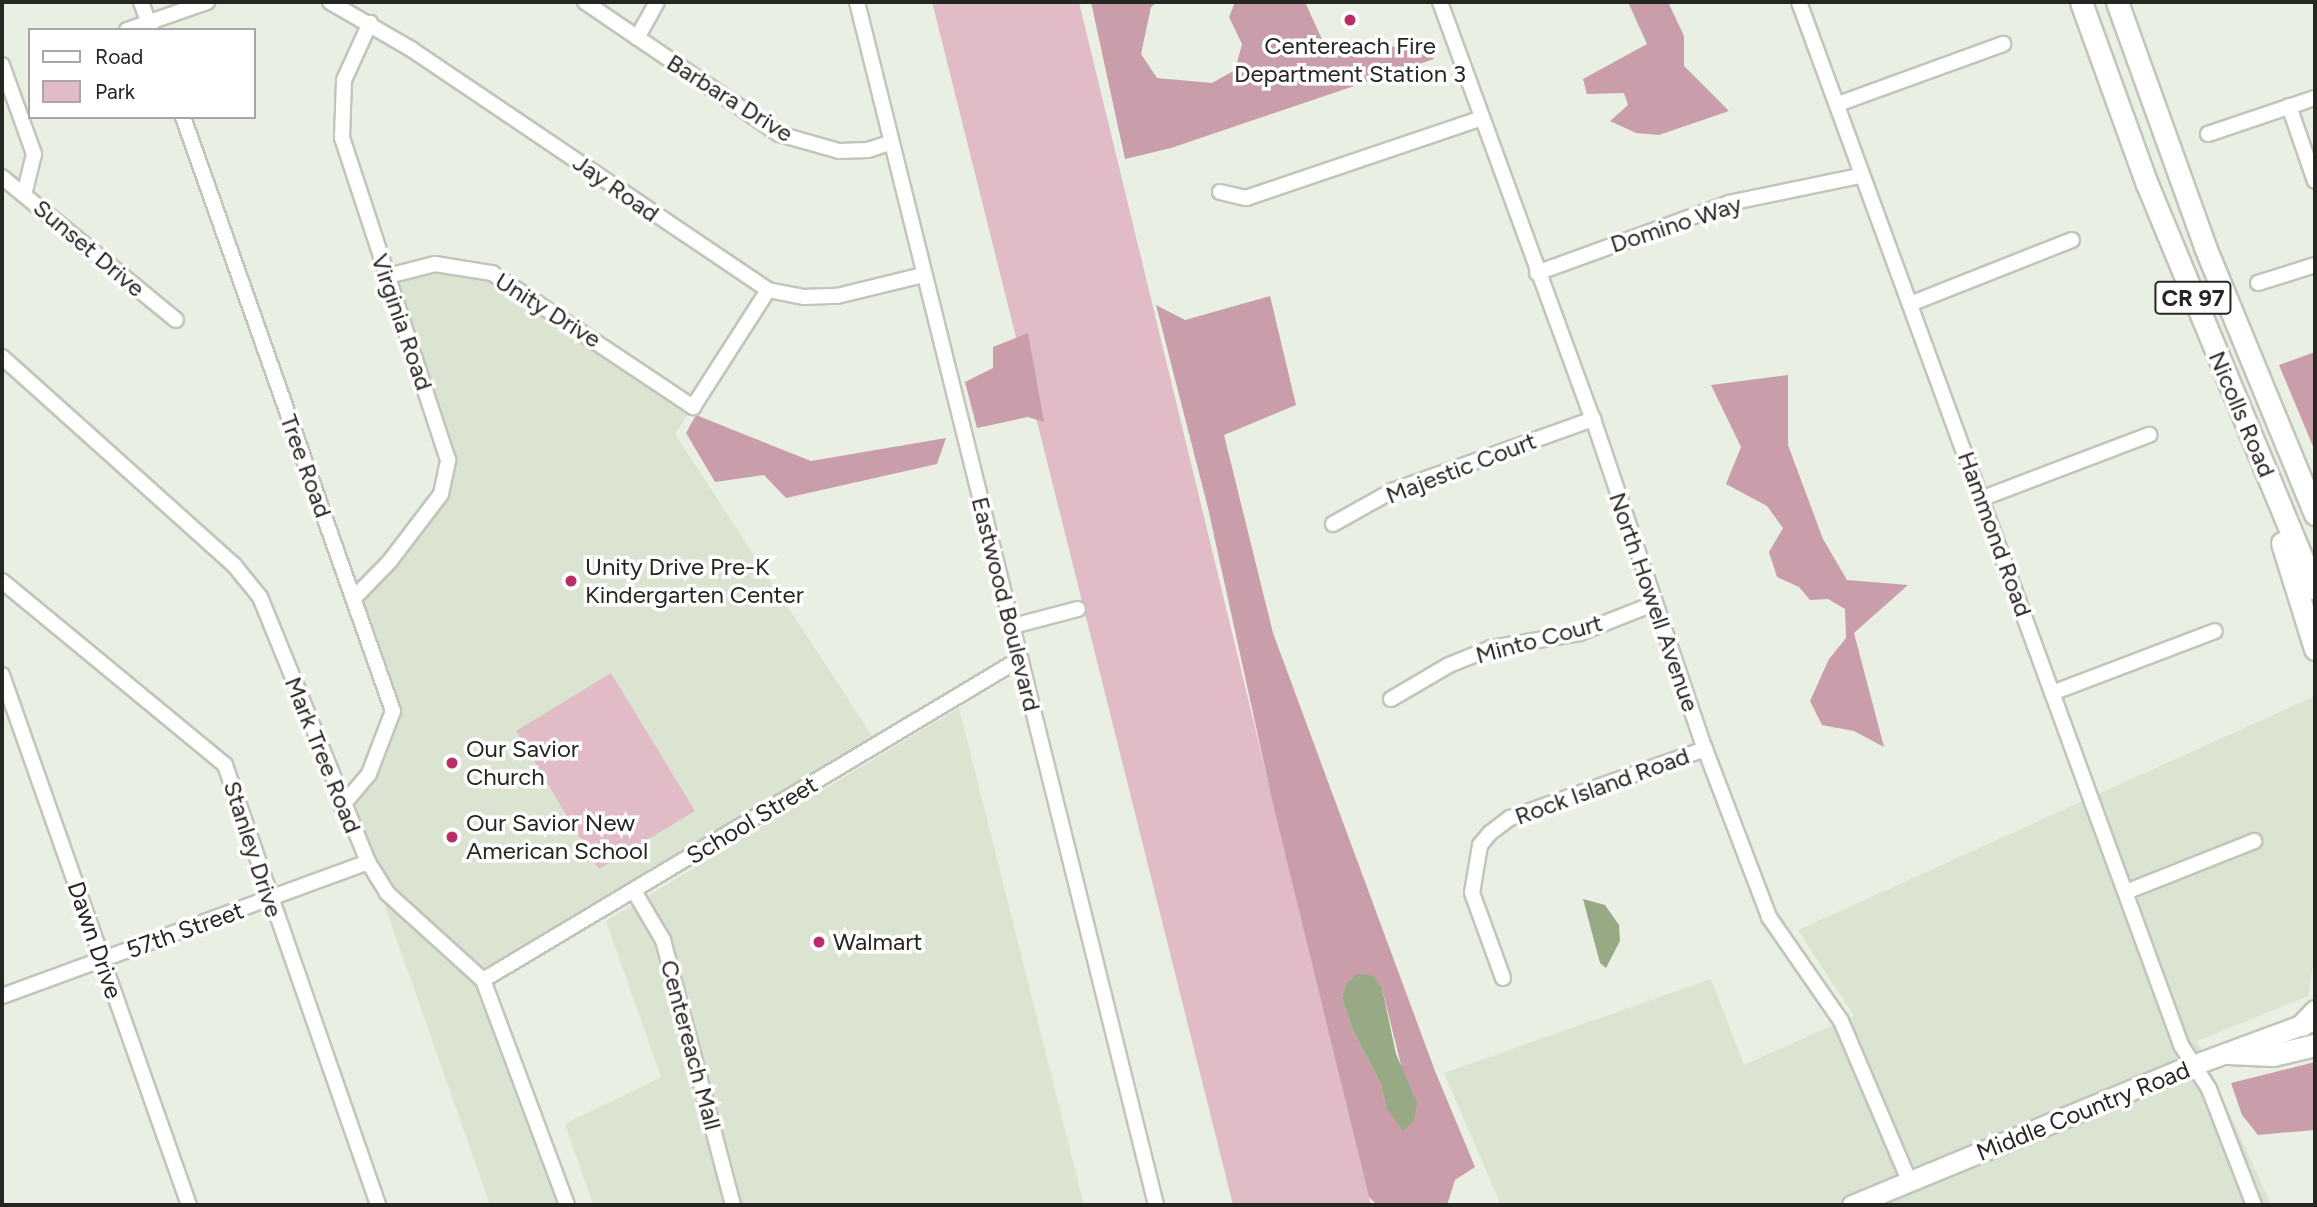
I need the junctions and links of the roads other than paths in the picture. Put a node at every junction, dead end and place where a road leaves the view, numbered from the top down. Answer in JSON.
{"nodes":[{"id":1,"x":141,"y":2,"type":"edge"},
{"id":2,"x":207,"y":2,"type":"edge"},
{"id":3,"x":330,"y":2,"type":"edge"},
{"id":4,"x":584,"y":2,"type":"edge"},
{"id":5,"x":657,"y":2,"type":"edge"},
{"id":6,"x":858,"y":2,"type":"edge"},
{"id":7,"x":1440,"y":2,"type":"edge"},
{"id":8,"x":1799,"y":2,"type":"edge"},
{"id":9,"x":2081,"y":2,"type":"edge"},
{"id":10,"x":2117,"y":2,"type":"edge"},
{"id":11,"x":370,"y":23,"type":"junction"},
{"id":12,"x":149,"y":26,"type":"edge"},
{"id":13,"x":637,"y":38,"type":"junction"},
{"id":14,"x":2003,"y":44,"type":"dead end"},
{"id":15,"x":2,"y":65,"type":"edge"},
{"id":16,"x":2315,"y":97,"type":"edge"},
{"id":17,"x":1838,"y":104,"type":"junction"},
{"id":18,"x":2289,"y":106,"type":"junction"},
{"id":19,"x":1482,"y":118,"type":"junction"},
{"id":20,"x":184,"y":119,"type":"edge"},
{"id":21,"x":2208,"y":134,"type":"dead end"},
{"id":22,"x":889,"y":144,"type":"junction"},
{"id":23,"x":1859,"y":176,"type":"junction"},
{"id":24,"x":2,"y":177,"type":"edge"},
{"id":25,"x":2315,"y":181,"type":"edge"},
{"id":26,"x":1220,"y":191,"type":"dead end"},
{"id":27,"x":24,"y":195,"type":"junction"},
{"id":28,"x":2072,"y":240,"type":"dead end"},
{"id":29,"x":2315,"y":265,"type":"edge"},
{"id":30,"x":1537,"y":273,"type":"junction"},
{"id":31,"x":923,"y":275,"type":"junction"},
{"id":32,"x":388,"y":276,"type":"junction"},
{"id":33,"x":2258,"y":283,"type":"dead end"},
{"id":34,"x":768,"y":290,"type":"junction"},
{"id":35,"x":1910,"y":304,"type":"junction"},
{"id":36,"x":176,"y":320,"type":"dead end"},
{"id":37,"x":2,"y":357,"type":"edge"},
{"id":38,"x":2262,"y":387,"type":"junction"},
{"id":39,"x":1593,"y":419,"type":"junction"},
{"id":40,"x":2149,"y":435,"type":"dead end"},
{"id":41,"x":2252,"y":440,"type":"junction"},
{"id":42,"x":2315,"y":485,"type":"edge"},
{"id":43,"x":1983,"y":498,"type":"junction"},
{"id":44,"x":2315,"y":514,"type":"edge"},
{"id":45,"x":1333,"y":524,"type":"dead end"},
{"id":46,"x":2,"y":581,"type":"edge"},
{"id":47,"x":2315,"y":589,"type":"edge"},
{"id":48,"x":356,"y":596,"type":"junction"},
{"id":49,"x":1653,"y":604,"type":"junction"},
{"id":50,"x":1078,"y":609,"type":"dead end"},
{"id":51,"x":1013,"y":626,"type":"junction"},
{"id":52,"x":2215,"y":631,"type":"dead end"},
{"id":53,"x":2315,"y":649,"type":"edge"},
{"id":54,"x":1020,"y":659,"type":"junction"},
{"id":55,"x":2,"y":675,"type":"edge"},
{"id":56,"x":2052,"y":693,"type":"junction"},
{"id":57,"x":1391,"y":699,"type":"dead end"},
{"id":58,"x":1705,"y":749,"type":"junction"},
{"id":59,"x":342,"y":806,"type":"junction"},
{"id":60,"x":2254,"y":841,"type":"dead end"},
{"id":61,"x":368,"y":862,"type":"junction"},
{"id":62,"x":634,"y":891,"type":"junction"},
{"id":63,"x":2126,"y":892,"type":"junction"},
{"id":64,"x":270,"y":899,"type":"junction"},
{"id":65,"x":102,"y":960,"type":"junction"},
{"id":66,"x":1503,"y":978,"type":"dead end"},
{"id":67,"x":483,"y":980,"type":"junction"},
{"id":68,"x":2,"y":996,"type":"edge"},
{"id":69,"x":2311,"y":1019,"type":"edge"},
{"id":70,"x":2315,"y":1045,"type":"edge"},
{"id":71,"x":2228,"y":1053,"type":"junction"},
{"id":72,"x":2195,"y":1065,"type":"junction"},
{"id":73,"x":1910,"y":1183,"type":"junction"},
{"id":74,"x":189,"y":1205,"type":"edge"},
{"id":75,"x":378,"y":1205,"type":"edge"},
{"id":76,"x":567,"y":1205,"type":"edge"},
{"id":77,"x":733,"y":1205,"type":"edge"},
{"id":78,"x":1156,"y":1205,"type":"edge"},
{"id":79,"x":1852,"y":1205,"type":"edge"},
{"id":80,"x":2255,"y":1205,"type":"edge"}],
"edges":[{"from":1,"to":12,"type":"street"},
{"from":2,"to":12,"type":"street"},
{"from":3,"to":11,"type":"street","name":"Jay Road"},
{"from":4,"to":13,"type":"street","name":"Barbara Drive"},
{"from":5,"to":13,"type":"street"},
{"from":6,"to":22,"type":"street","name":"Eastwood Boulevard"},
{"from":7,"to":19,"type":"street","name":"North Howell Avenue"},
{"from":8,"to":17,"type":"street","name":"Hammond Road"},
{"from":9,"to":41,"type":"highway","name":"Nicolls Road","number":"CR 97"},
{"from":10,"to":38,"type":"highway","name":"Nicolls Road","number":"CR 97"},
{"from":11,"to":32,"type":"street","name":"Virginia Road"},
{"from":11,"to":34,"type":"street","name":"Jay Road"},
{"from":13,"to":22,"type":"street","name":"Barbara Drive"},
{"from":14,"to":17,"type":"street"},
{"from":15,"to":27,"type":"street"},
{"from":16,"to":18,"type":"street"},
{"from":17,"to":23,"type":"street","name":"Hammond Road"},
{"from":18,"to":21,"type":"street"},
{"from":18,"to":25,"type":"street"},
{"from":19,"to":26,"type":"street"},
{"from":19,"to":30,"type":"street","name":"North Howell Avenue"},
{"from":20,"to":48,"type":"street","name":"Tree Road"},
{"from":22,"to":31,"type":"street","name":"Eastwood Boulevard"},
{"from":23,"to":30,"type":"street","name":"Domino Way"},
{"from":23,"to":35,"type":"street","name":"Hammond Road"},
{"from":24,"to":27,"type":"street","name":"Sunset Drive"},
{"from":27,"to":36,"type":"street","name":"Sunset Drive"},
{"from":28,"to":35,"type":"street"},
{"from":29,"to":33,"type":"street"},
{"from":30,"to":39,"type":"street","name":"North Howell Avenue"},
{"from":31,"to":34,"type":"street","name":"Jay Road"},
{"from":31,"to":51,"type":"street","name":"Eastwood Boulevard"},
{"from":32,"to":34,"type":"street","name":"Unity Drive"},
{"from":32,"to":48,"type":"street","name":"Virginia Road"},
{"from":35,"to":43,"type":"street","name":"Hammond Road"},
{"from":37,"to":59,"type":"street","name":"Mark Tree Road"},
{"from":38,"to":42,"type":"highway"},
{"from":38,"to":44,"type":"highway","name":"Nicolls Road","number":"CR 97"},
{"from":39,"to":45,"type":"street","name":"Majestic Court"},
{"from":39,"to":49,"type":"street","name":"North Howell Avenue"},
{"from":40,"to":43,"type":"street"},
{"from":41,"to":47,"type":"highway","name":"Nicolls Road","number":"CR 97"},
{"from":41,"to":53,"type":"highway"},
{"from":43,"to":56,"type":"street","name":"Hammond Road"},
{"from":46,"to":64,"type":"street","name":"Stanley Drive"},
{"from":48,"to":59,"type":"street","name":"Tree Road"},
{"from":49,"to":57,"type":"street","name":"Minto Court"},
{"from":49,"to":58,"type":"street","name":"North Howell Avenue"},
{"from":50,"to":51,"type":"street"},
{"from":51,"to":54,"type":"street","name":"Eastwood Boulevard"},
{"from":52,"to":56,"type":"street"},
{"from":54,"to":62,"type":"street","name":"School Street"},
{"from":54,"to":78,"type":"street","name":"Eastwood Boulevard"},
{"from":55,"to":65,"type":"street","name":"Dawn Drive"},
{"from":56,"to":63,"type":"street","name":"Hammond Road"},
{"from":58,"to":66,"type":"street","name":"Rock Island Road"},
{"from":58,"to":73,"type":"street","name":"North Howell Avenue"},
{"from":59,"to":61,"type":"street","name":"Mark Tree Road"},
{"from":60,"to":63,"type":"street"},
{"from":61,"to":64,"type":"street","name":"57th Street"},
{"from":61,"to":67,"type":"street","name":"Mark Tree Road"},
{"from":62,"to":67,"type":"street","name":"School Street"},
{"from":62,"to":77,"type":"street","name":"Centereach Mall"},
{"from":63,"to":72,"type":"street","name":"Hammond Road"},
{"from":64,"to":65,"type":"street","name":"57th Street"},
{"from":64,"to":75,"type":"street","name":"Stanley Drive"},
{"from":65,"to":68,"type":"street","name":"57th Street"},
{"from":65,"to":74,"type":"street","name":"Dawn Drive"},
{"from":67,"to":76,"type":"street","name":"Mark Tree Road"},
{"from":69,"to":71,"type":"main road","name":"Middle Country Road"},
{"from":70,"to":71,"type":"highway"},
{"from":71,"to":72,"type":"main road","name":"Middle Country Road"},
{"from":72,"to":73,"type":"main road","name":"Middle Country Road"},
{"from":72,"to":80,"type":"street","name":"Hammond Road"},
{"from":73,"to":79,"type":"main road","name":"Middle Country Road"}]}
